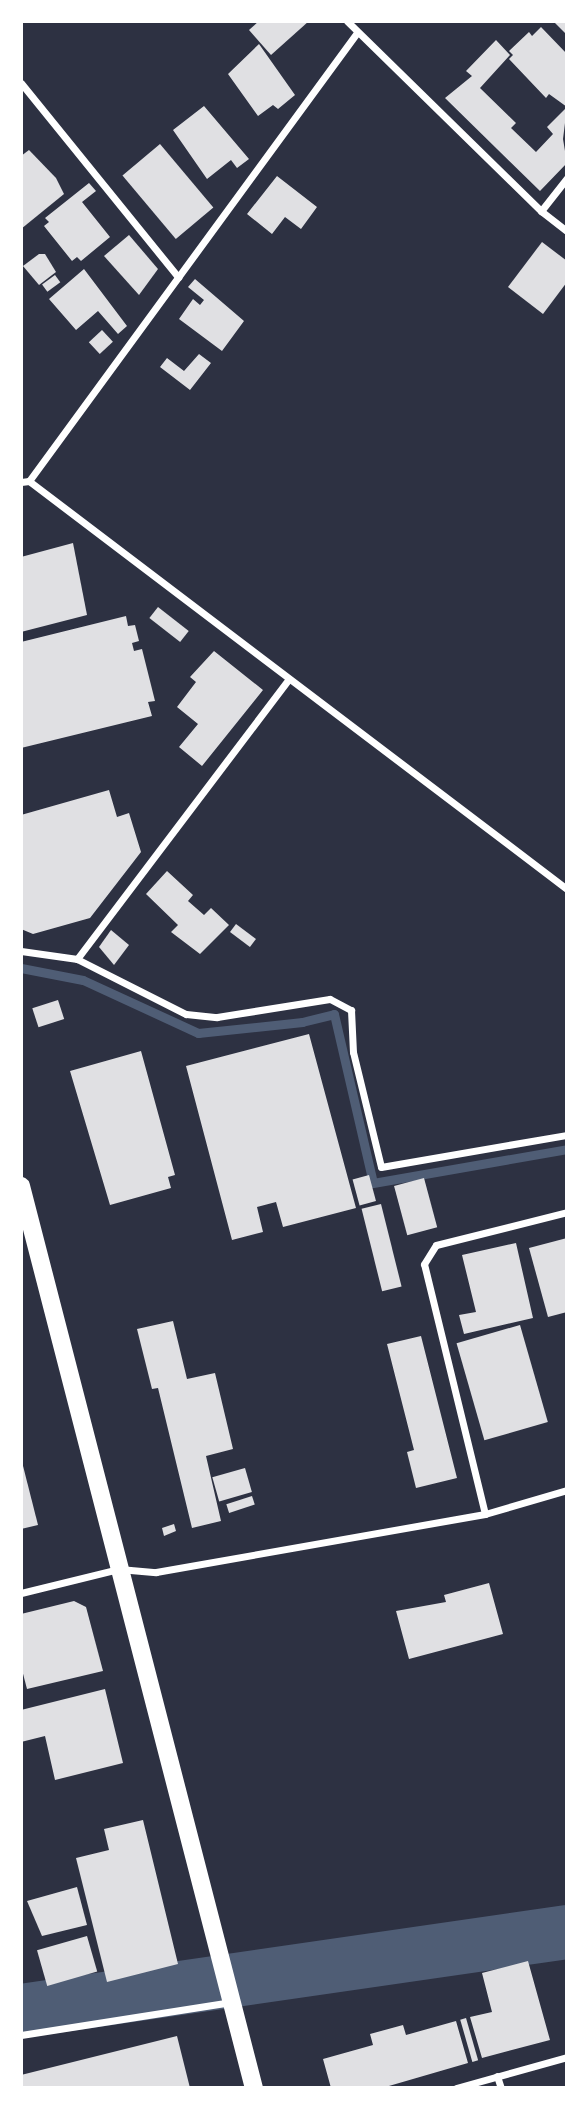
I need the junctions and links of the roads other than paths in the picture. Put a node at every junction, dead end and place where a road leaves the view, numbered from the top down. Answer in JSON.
{"nodes":[{"id":1,"x":347,"y":21,"type":"edge"},
{"id":2,"x":356,"y":34,"type":"junction"},
{"id":3,"x":21,"y":83,"type":"edge"},
{"id":4,"x":567,"y":178,"type":"edge"},
{"id":5,"x":541,"y":211,"type":"junction"},
{"id":6,"x":567,"y":231,"type":"edge"},
{"id":7,"x":178,"y":276,"type":"junction"},
{"id":8,"x":25,"y":481,"type":"edge"},
{"id":9,"x":288,"y":680,"type":"junction"},
{"id":10,"x":567,"y":889,"type":"edge"},
{"id":11,"x":21,"y":951,"type":"edge"},
{"id":12,"x":77,"y":959,"type":"junction"},
{"id":13,"x":567,"y":1135,"type":"edge"},
{"id":14,"x":21,"y":1186,"type":"edge"},
{"id":15,"x":567,"y":1212,"type":"edge"},
{"id":16,"x":567,"y":1490,"type":"edge"},
{"id":17,"x":485,"y":1514,"type":"junction"},
{"id":18,"x":119,"y":1569,"type":"junction"},
{"id":19,"x":21,"y":1593,"type":"edge"},
{"id":20,"x":230,"y":1997,"type":"junction"},
{"id":21,"x":21,"y":2035,"type":"edge"},
{"id":22,"x":567,"y":2057,"type":"edge"},
{"id":23,"x":497,"y":2076,"type":"junction"},
{"id":24,"x":254,"y":2088,"type":"edge"},
{"id":25,"x":456,"y":2088,"type":"edge"},
{"id":26,"x":501,"y":2088,"type":"edge"}],
"edges":[{"from":1,"to":2,"type":"street"},
{"from":2,"to":5,"type":"street"},
{"from":2,"to":7,"type":"street"},
{"from":3,"to":7,"type":"street"},
{"from":4,"to":5,"type":"street"},
{"from":5,"to":6,"type":"street"},
{"from":7,"to":8,"type":"street"},
{"from":8,"to":9,"type":"street"},
{"from":9,"to":10,"type":"street"},
{"from":9,"to":12,"type":"street"},
{"from":11,"to":12,"type":"street"},
{"from":12,"to":13,"type":"street"},
{"from":14,"to":18,"type":"main road"},
{"from":15,"to":17,"type":"street"},
{"from":16,"to":17,"type":"street"},
{"from":17,"to":18,"type":"street"},
{"from":18,"to":19,"type":"street"},
{"from":18,"to":20,"type":"main road"},
{"from":20,"to":21,"type":"street"},
{"from":20,"to":24,"type":"main road"},
{"from":22,"to":23,"type":"street"},
{"from":23,"to":25,"type":"street"},
{"from":23,"to":26,"type":"street"}]}
